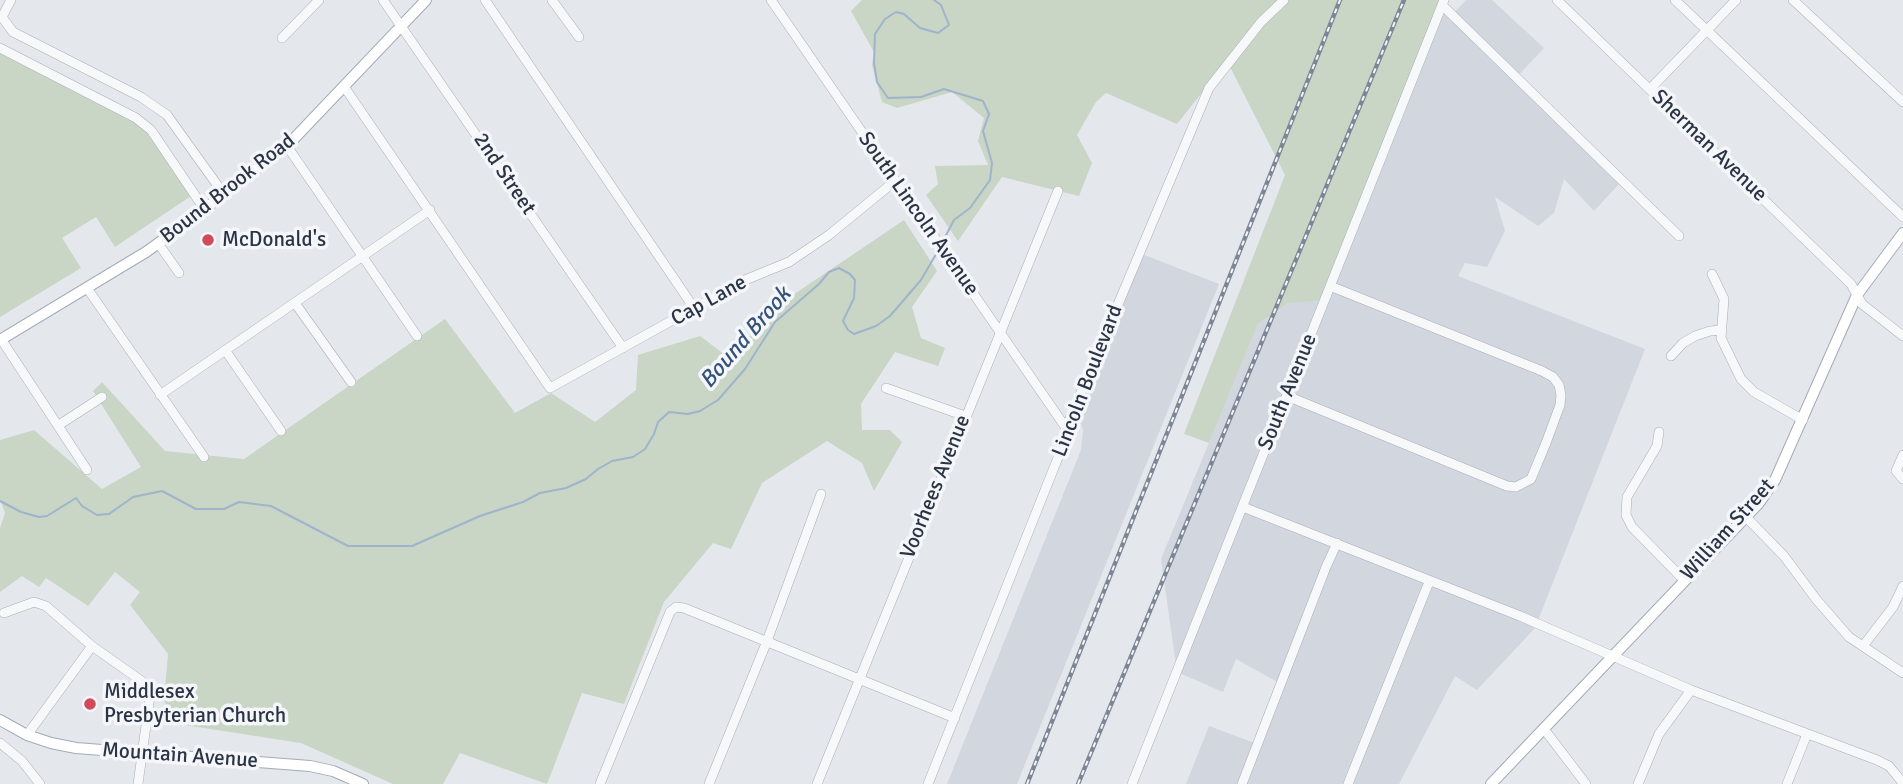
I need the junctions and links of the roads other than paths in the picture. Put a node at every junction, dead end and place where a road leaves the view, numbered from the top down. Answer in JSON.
{"nodes":[{"id":1,"x":11,"y":0,"type":"edge"},
{"id":2,"x":319,"y":0,"type":"edge"},
{"id":3,"x":383,"y":0,"type":"edge"},
{"id":4,"x":426,"y":0,"type":"edge"},
{"id":5,"x":485,"y":0,"type":"edge"},
{"id":6,"x":552,"y":0,"type":"edge"},
{"id":7,"x":771,"y":0,"type":"edge"},
{"id":8,"x":1284,"y":0,"type":"edge"},
{"id":9,"x":1557,"y":0,"type":"edge"},
{"id":10,"x":1675,"y":0,"type":"edge"},
{"id":11,"x":1736,"y":0,"type":"edge"},
{"id":12,"x":1793,"y":0,"type":"edge"},
{"id":13,"x":1443,"y":2,"type":"edge"},
{"id":14,"x":1,"y":17,"type":"edge"},
{"id":15,"x":402,"y":26,"type":"junction"},
{"id":16,"x":1707,"y":31,"type":"junction"},
{"id":17,"x":579,"y":37,"type":"dead end"},
{"id":18,"x":282,"y":38,"type":"dead end"},
{"id":19,"x":0,"y":48,"type":"edge"},
{"id":20,"x":345,"y":88,"type":"junction"},
{"id":21,"x":1650,"y":89,"type":"junction"},
{"id":22,"x":1902,"y":99,"type":"edge"},
{"id":23,"x":287,"y":146,"type":"junction"},
{"id":24,"x":895,"y":181,"type":"junction"},
{"id":25,"x":1058,"y":191,"type":"dead end"},
{"id":26,"x":223,"y":193,"type":"junction"},
{"id":27,"x":205,"y":210,"type":"junction"},
{"id":28,"x":430,"y":210,"type":"junction"},
{"id":29,"x":1903,"y":217,"type":"edge"},
{"id":30,"x":1903,"y":233,"type":"edge"},
{"id":31,"x":1679,"y":236,"type":"dead end"},
{"id":32,"x":158,"y":243,"type":"junction"},
{"id":33,"x":363,"y":256,"type":"junction"},
{"id":34,"x":179,"y":273,"type":"dead end"},
{"id":35,"x":1712,"y":274,"type":"dead end"},
{"id":36,"x":1330,"y":286,"type":"junction"},
{"id":37,"x":87,"y":288,"type":"junction"},
{"id":38,"x":1857,"y":295,"type":"junction"},
{"id":39,"x":295,"y":303,"type":"junction"},
{"id":40,"x":694,"y":307,"type":"junction"},
{"id":41,"x":1722,"y":330,"type":"junction"},
{"id":42,"x":1000,"y":331,"type":"junction"},
{"id":43,"x":417,"y":336,"type":"dead end"},
{"id":44,"x":1903,"y":336,"type":"edge"},
{"id":45,"x":1,"y":339,"type":"edge"},
{"id":46,"x":623,"y":348,"type":"junction"},
{"id":47,"x":225,"y":350,"type":"junction"},
{"id":48,"x":1671,"y":356,"type":"dead end"},
{"id":49,"x":351,"y":382,"type":"dead end"},
{"id":50,"x":886,"y":388,"type":"dead end"},
{"id":51,"x":160,"y":395,"type":"junction"},
{"id":52,"x":1287,"y":396,"type":"junction"},
{"id":53,"x":102,"y":397,"type":"dead end"},
{"id":54,"x":965,"y":416,"type":"junction"},
{"id":55,"x":1803,"y":420,"type":"junction"},
{"id":56,"x":59,"y":425,"type":"junction"},
{"id":57,"x":1066,"y":428,"type":"junction"},
{"id":58,"x":281,"y":431,"type":"dead end"},
{"id":59,"x":1659,"y":432,"type":"dead end"},
{"id":60,"x":1903,"y":455,"type":"edge"},
{"id":61,"x":204,"y":457,"type":"dead end"},
{"id":62,"x":87,"y":470,"type":"dead end"},
{"id":63,"x":1903,"y":479,"type":"edge"},
{"id":64,"x":821,"y":495,"type":"dead end"},
{"id":65,"x":1243,"y":507,"type":"junction"},
{"id":66,"x":1746,"y":517,"type":"junction"},
{"id":67,"x":1337,"y":543,"type":"junction"},
{"id":68,"x":1684,"y":580,"type":"junction"},
{"id":69,"x":1429,"y":582,"type":"junction"},
{"id":70,"x":1903,"y":586,"type":"edge"},
{"id":71,"x":4,"y":613,"type":"dead end"},
{"id":72,"x":767,"y":641,"type":"junction"},
{"id":73,"x":92,"y":646,"type":"junction"},
{"id":74,"x":1863,"y":646,"type":"junction"},
{"id":75,"x":1613,"y":656,"type":"junction"},
{"id":76,"x":1903,"y":673,"type":"edge"},
{"id":77,"x":859,"y":679,"type":"junction"},
{"id":78,"x":1691,"y":690,"type":"junction"},
{"id":79,"x":955,"y":718,"type":"junction"},
{"id":80,"x":0,"y":720,"type":"edge"},
{"id":81,"x":1544,"y":730,"type":"junction"},
{"id":82,"x":1807,"y":734,"type":"junction"},
{"id":83,"x":27,"y":735,"type":"junction"},
{"id":84,"x":0,"y":743,"type":"edge"},
{"id":85,"x":143,"y":753,"type":"junction"},
{"id":86,"x":1903,"y":783,"type":"edge"},
{"id":87,"x":40,"y":784,"type":"edge"},
{"id":88,"x":138,"y":784,"type":"edge"},
{"id":89,"x":363,"y":784,"type":"edge"},
{"id":90,"x":600,"y":784,"type":"edge"},
{"id":91,"x":709,"y":784,"type":"edge"},
{"id":92,"x":817,"y":784,"type":"edge"},
{"id":93,"x":928,"y":784,"type":"edge"},
{"id":94,"x":1132,"y":784,"type":"edge"},
{"id":95,"x":1242,"y":784,"type":"edge"},
{"id":96,"x":1348,"y":784,"type":"edge"},
{"id":97,"x":1491,"y":784,"type":"edge"},
{"id":98,"x":1586,"y":784,"type":"edge"},
{"id":99,"x":1638,"y":784,"type":"edge"},
{"id":100,"x":1787,"y":784,"type":"edge"}],
"edges":[{"from":1,"to":14,"type":"street"},
{"from":2,"to":18,"type":"street"},
{"from":3,"to":15,"type":"street","name":"2nd Street"},
{"from":4,"to":15,"type":"main road","name":"Bound Brook Road"},
{"from":5,"to":40,"type":"street"},
{"from":6,"to":17,"type":"street"},
{"from":7,"to":24,"type":"street","name":"South Lincoln Avenue"},
{"from":8,"to":57,"type":"street","name":"Lincoln Boulevard"},
{"from":9,"to":21,"type":"street","name":"Sherman Avenue"},
{"from":10,"to":16,"type":"street"},
{"from":11,"to":16,"type":"street"},
{"from":12,"to":22,"type":"street"},
{"from":13,"to":31,"type":"street"},
{"from":13,"to":36,"type":"street","name":"South Avenue"},
{"from":14,"to":26,"type":"street"},
{"from":15,"to":20,"type":"main road","name":"Bound Brook Road"},
{"from":15,"to":46,"type":"street","name":"2nd Street"},
{"from":16,"to":21,"type":"street"},
{"from":16,"to":29,"type":"street"},
{"from":19,"to":27,"type":"street"},
{"from":20,"to":23,"type":"main road","name":"Bound Brook Road"},
{"from":20,"to":28,"type":"street"},
{"from":21,"to":38,"type":"street","name":"Sherman Avenue"},
{"from":23,"to":26,"type":"main road","name":"Bound Brook Road"},
{"from":23,"to":33,"type":"street"},
{"from":24,"to":40,"type":"street","name":"Cap Lane"},
{"from":24,"to":42,"type":"street","name":"South Lincoln Avenue"},
{"from":25,"to":42,"type":"street","name":"Voorhees Avenue"},
{"from":26,"to":27,"type":"main road","name":"Bound Brook Road"},
{"from":27,"to":32,"type":"main road","name":"Bound Brook Road"},
{"from":28,"to":33,"type":"street"},
{"from":28,"to":46,"type":"street","name":"Cap Lane"},
{"from":30,"to":38,"type":"main road","name":"William Street"},
{"from":32,"to":34,"type":"street"},
{"from":32,"to":37,"type":"main road","name":"Bound Brook Road"},
{"from":33,"to":39,"type":"street"},
{"from":33,"to":43,"type":"street"},
{"from":35,"to":41,"type":"street"},
{"from":36,"to":52,"type":"street","name":"South Avenue"},
{"from":36,"to":52,"type":"street"},
{"from":37,"to":45,"type":"main road","name":"Bound Brook Road"},
{"from":37,"to":51,"type":"street"},
{"from":38,"to":44,"type":"street","name":"Sherman Avenue"},
{"from":38,"to":55,"type":"main road","name":"William Street"},
{"from":39,"to":47,"type":"street"},
{"from":39,"to":49,"type":"street"},
{"from":40,"to":46,"type":"street","name":"Cap Lane"},
{"from":41,"to":48,"type":"street"},
{"from":41,"to":55,"type":"street"},
{"from":42,"to":54,"type":"street","name":"Voorhees Avenue"},
{"from":42,"to":57,"type":"street","name":"South Lincoln Avenue"},
{"from":45,"to":56,"type":"street"},
{"from":47,"to":51,"type":"street"},
{"from":47,"to":58,"type":"street"},
{"from":50,"to":54,"type":"street"},
{"from":51,"to":61,"type":"street"},
{"from":52,"to":65,"type":"street","name":"South Avenue"},
{"from":53,"to":56,"type":"street"},
{"from":54,"to":77,"type":"street","name":"Voorhees Avenue"},
{"from":55,"to":66,"type":"main road","name":"William Street"},
{"from":56,"to":62,"type":"street"},
{"from":57,"to":79,"type":"street","name":"Lincoln Boulevard"},
{"from":59,"to":68,"type":"street"},
{"from":60,"to":63,"type":"street"},
{"from":64,"to":72,"type":"street"},
{"from":65,"to":67,"type":"street"},
{"from":65,"to":94,"type":"street","name":"South Avenue"},
{"from":66,"to":68,"type":"main road","name":"William Street"},
{"from":66,"to":74,"type":"street"},
{"from":67,"to":69,"type":"street"},
{"from":67,"to":95,"type":"street"},
{"from":68,"to":75,"type":"main road","name":"William Street"},
{"from":69,"to":75,"type":"street"},
{"from":69,"to":96,"type":"street"},
{"from":70,"to":74,"type":"street"},
{"from":71,"to":73,"type":"street"},
{"from":72,"to":77,"type":"street"},
{"from":72,"to":90,"type":"street"},
{"from":72,"to":91,"type":"street"},
{"from":73,"to":83,"type":"street"},
{"from":73,"to":85,"type":"street"},
{"from":74,"to":76,"type":"street"},
{"from":75,"to":78,"type":"street"},
{"from":75,"to":81,"type":"main road","name":"William Street"},
{"from":77,"to":79,"type":"street"},
{"from":77,"to":92,"type":"street","name":"Voorhees Avenue"},
{"from":78,"to":82,"type":"street"},
{"from":78,"to":99,"type":"street"},
{"from":79,"to":93,"type":"street","name":"Lincoln Boulevard"},
{"from":80,"to":83,"type":"main road","name":"Mountain Avenue"},
{"from":81,"to":97,"type":"main road","name":"William Street"},
{"from":81,"to":98,"type":"street"},
{"from":82,"to":86,"type":"street"},
{"from":82,"to":100,"type":"street"},
{"from":83,"to":85,"type":"main road","name":"Mountain Avenue"},
{"from":84,"to":87,"type":"street"},
{"from":85,"to":88,"type":"street"},
{"from":85,"to":89,"type":"main road","name":"Mountain Avenue"}]}
